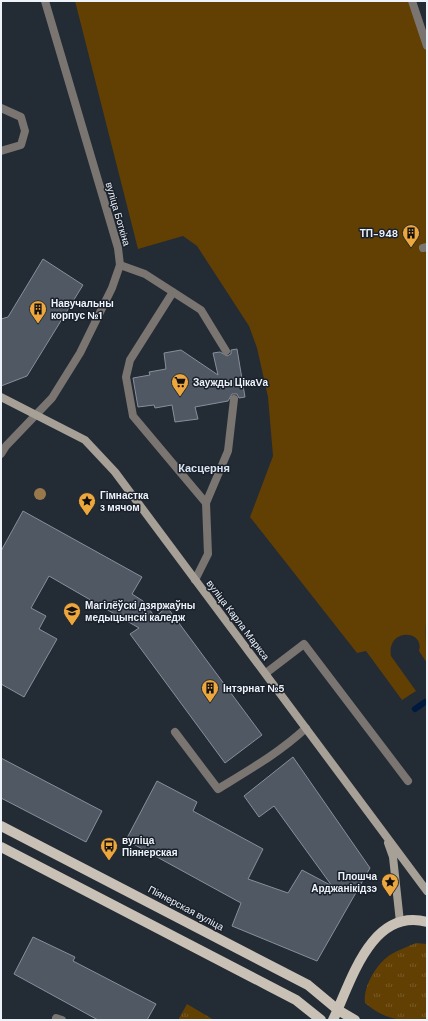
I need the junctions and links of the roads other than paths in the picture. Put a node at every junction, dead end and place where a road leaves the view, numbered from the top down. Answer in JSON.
{"nodes":[{"id":1,"x":45,"y":1,"type":"edge"},
{"id":2,"x":412,"y":1,"type":"edge"},
{"id":3,"x":427,"y":46,"type":"edge"},
{"id":4,"x":1,"y":108,"type":"edge"},
{"id":5,"x":1,"y":151,"type":"edge"},
{"id":6,"x":120,"y":265,"type":"junction"},
{"id":7,"x":173,"y":292,"type":"junction"},
{"id":8,"x":226,"y":351,"type":"dead end"},
{"id":9,"x":1,"y":397,"type":"edge"},
{"id":10,"x":234,"y":399,"type":"dead end"},
{"id":11,"x":34,"y":415,"type":"junction"},
{"id":12,"x":1,"y":454,"type":"edge"},
{"id":13,"x":206,"y":503,"type":"junction"},
{"id":14,"x":195,"y":580,"type":"junction"},
{"id":15,"x":266,"y":673,"type":"junction"},
{"id":16,"x":306,"y":728,"type":"junction"},
{"id":17,"x":175,"y":732,"type":"dead end"},
{"id":18,"x":408,"y":781,"type":"dead end"},
{"id":19,"x":1,"y":826,"type":"edge"},
{"id":20,"x":384,"y":833,"type":"junction"},
{"id":21,"x":1,"y":847,"type":"edge"},
{"id":22,"x":427,"y":891,"type":"edge"},
{"id":23,"x":400,"y":922,"type":"junction"},
{"id":24,"x":427,"y":922,"type":"edge"},
{"id":25,"x":338,"y":1010,"type":"junction"},
{"id":26,"x":321,"y":1020,"type":"edge"},
{"id":27,"x":333,"y":1020,"type":"edge"},
{"id":28,"x":355,"y":1020,"type":"edge"}],
"edges":[{"from":1,"to":6,"type":"street","name":"вуліца Боткіна"},
{"from":2,"to":3,"type":"street"},
{"from":4,"to":5,"type":"street"},
{"from":6,"to":7,"type":"street"},
{"from":6,"to":11,"type":"street","name":"вуліца Боткіна"},
{"from":7,"to":8,"type":"street"},
{"from":7,"to":13,"type":"street"},
{"from":9,"to":11,"type":"main road","name":"вуліца Карла Маркса"},
{"from":10,"to":13,"type":"street"},
{"from":11,"to":12,"type":"street","name":"вуліца Боткіна"},
{"from":11,"to":14,"type":"main road","name":"вуліца Карла Маркса"},
{"from":13,"to":14,"type":"street"},
{"from":14,"to":15,"type":"main road","name":"вуліца Карла Маркса"},
{"from":15,"to":16,"type":"main road","name":"вуліца Карла Маркса"},
{"from":15,"to":18,"type":"street"},
{"from":16,"to":17,"type":"street"},
{"from":16,"to":20,"type":"main road","name":"вуліца Карла Маркса"},
{"from":19,"to":25,"type":"main road","name":"Піянерская вуліца"},
{"from":20,"to":22,"type":"main road","name":"вуліца Карла Маркса"},
{"from":20,"to":23,"type":"main road"},
{"from":21,"to":26,"type":"main road"},
{"from":23,"to":24,"type":"main road"},
{"from":23,"to":25,"type":"main road"},
{"from":25,"to":27,"type":"main road"},
{"from":25,"to":28,"type":"main road","name":"Піянерская вуліца"}]}
